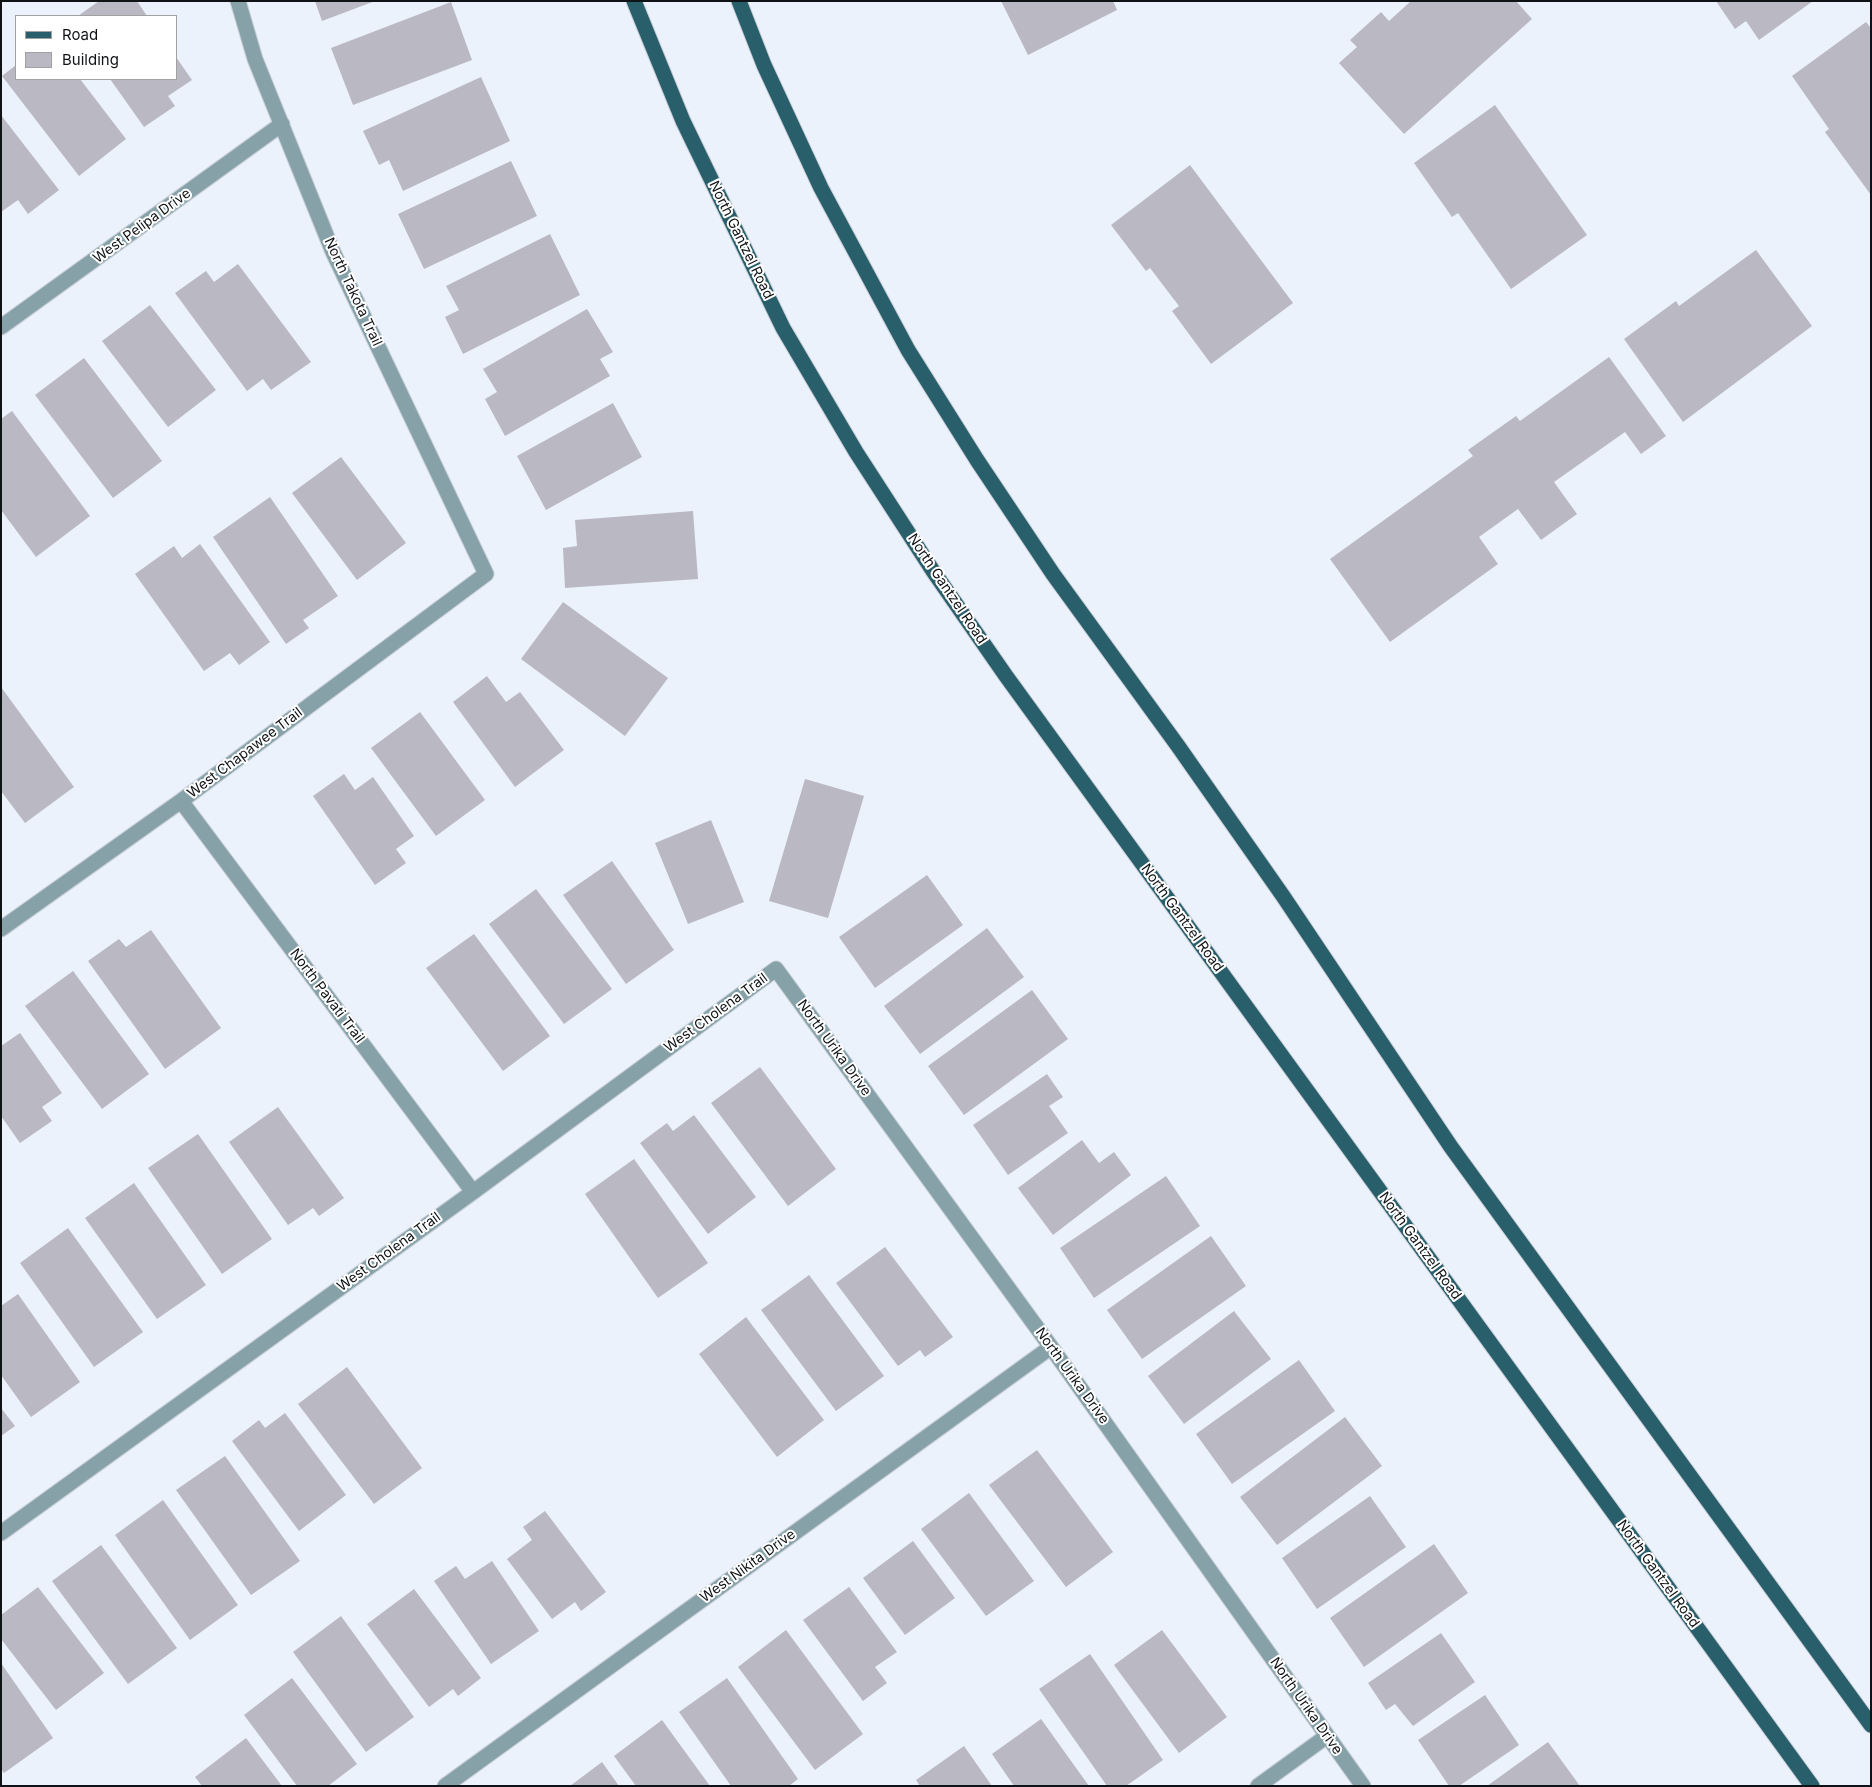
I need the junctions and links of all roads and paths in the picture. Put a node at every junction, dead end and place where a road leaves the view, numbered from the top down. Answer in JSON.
{"nodes":[{"id":1,"x":238,"y":1,"type":"edge"},
{"id":2,"x":634,"y":1,"type":"edge"},
{"id":3,"x":739,"y":1,"type":"edge"},
{"id":4,"x":282,"y":124,"type":"junction"},
{"id":5,"x":1,"y":328,"type":"edge"},
{"id":6,"x":486,"y":574,"type":"joint"},
{"id":7,"x":181,"y":800,"type":"junction"},
{"id":8,"x":1,"y":930,"type":"edge"},
{"id":9,"x":776,"y":969,"type":"joint"},
{"id":10,"x":472,"y":1192,"type":"junction"},
{"id":11,"x":1051,"y":1347,"type":"junction"},
{"id":12,"x":1,"y":1534,"type":"edge"},
{"id":13,"x":1871,"y":1725,"type":"edge"},
{"id":14,"x":1327,"y":1736,"type":"junction"},
{"id":15,"x":445,"y":1786,"type":"edge"},
{"id":16,"x":1258,"y":1786,"type":"edge"},
{"id":17,"x":1363,"y":1786,"type":"edge"},
{"id":18,"x":1812,"y":1786,"type":"edge"}],
"edges":[{"from":1,"to":4,"type":"street","name":"North Takota Trail"},
{"from":2,"to":18,"type":"main road","name":"North Gantzel Road"},
{"from":3,"to":13,"type":"main road"},
{"from":4,"to":5,"type":"street","name":"West Pelipa Drive"},
{"from":4,"to":6,"type":"street","name":"North Takota Trail"},
{"from":6,"to":7,"type":"street","name":"West Chapawee Trail"},
{"from":7,"to":8,"type":"street","name":"West Chapawee Trail"},
{"from":7,"to":10,"type":"street","name":"North Pavati Trail"},
{"from":9,"to":10,"type":"street","name":"West Cholena Trail"},
{"from":9,"to":11,"type":"street","name":"North Urika Drive"},
{"from":10,"to":12,"type":"street","name":"West Cholena Trail"},
{"from":11,"to":14,"type":"street","name":"North Urika Drive"},
{"from":11,"to":15,"type":"street","name":"West Nikita Drive"},
{"from":14,"to":16,"type":"street"},
{"from":14,"to":17,"type":"street","name":"North Urika Drive"}]}
